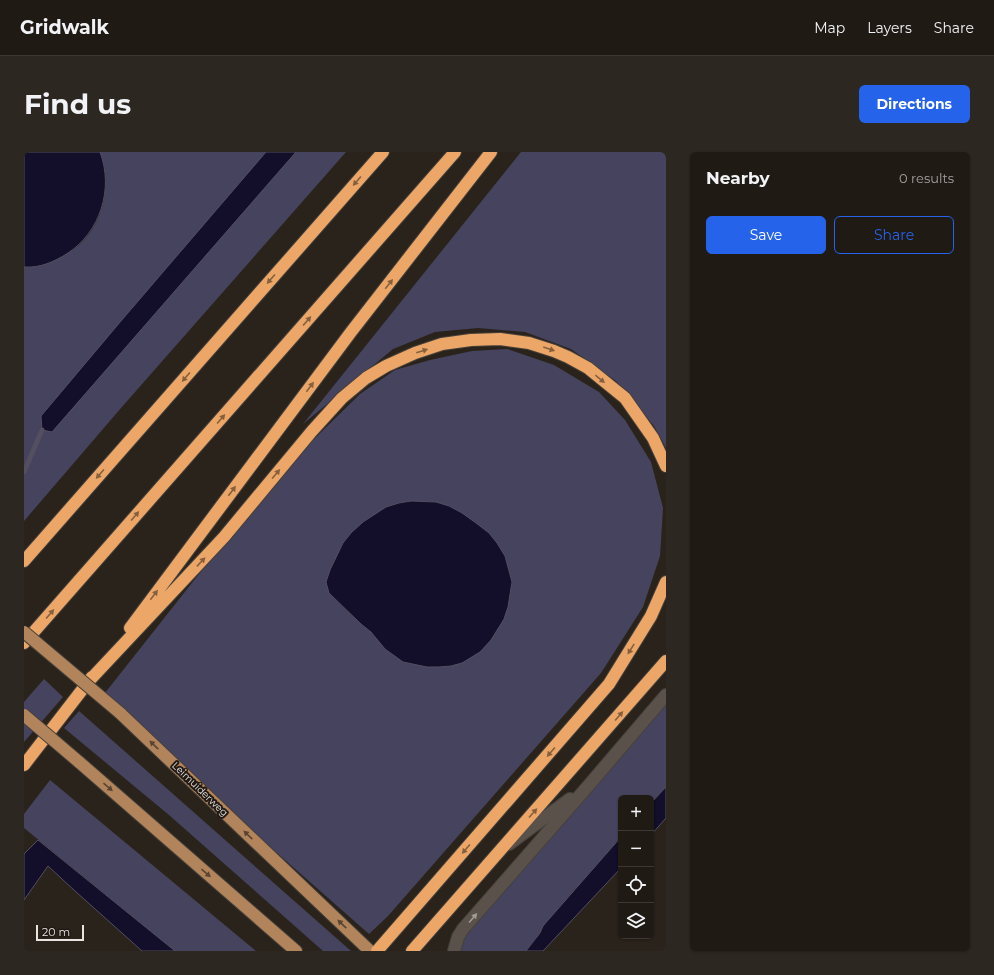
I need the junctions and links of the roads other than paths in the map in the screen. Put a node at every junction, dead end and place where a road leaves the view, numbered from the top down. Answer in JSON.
{"nodes":[{"id":1,"x":383,"y":152,"type":"edge"},
{"id":2,"x":456,"y":152,"type":"edge"},
{"id":3,"x":491,"y":152,"type":"edge"},
{"id":4,"x":666,"y":466,"type":"edge"},
{"id":5,"x":24,"y":560,"type":"edge"},
{"id":6,"x":666,"y":582,"type":"edge"},
{"id":7,"x":24,"y":632,"type":"edge"},
{"id":8,"x":24,"y":644,"type":"edge"},
{"id":9,"x":666,"y":661,"type":"edge"},
{"id":10,"x":88,"y":682,"type":"junction"},
{"id":11,"x":666,"y":695,"type":"edge"},
{"id":12,"x":24,"y":715,"type":"edge"},
{"id":13,"x":24,"y":765,"type":"edge"},
{"id":14,"x":589,"y":785,"type":"junction"},
{"id":15,"x":497,"y":853,"type":"junction"},
{"id":16,"x":296,"y":951,"type":"edge"},
{"id":17,"x":370,"y":951,"type":"edge"},
{"id":18,"x":377,"y":951,"type":"edge"},
{"id":19,"x":412,"y":951,"type":"edge"},
{"id":20,"x":454,"y":951,"type":"edge"}],
"edges":[{"from":1,"to":5,"type":"highway","one_way":true},
{"from":8,"to":2,"type":"highway","one_way":true},
{"from":10,"to":3,"type":"highway","one_way":true},
{"from":10,"to":4,"type":"highway","one_way":true},
{"from":6,"to":18,"type":"highway","one_way":true},
{"from":17,"to":7,"type":"main road","name":"Leimuiderweg","one_way":true,"bridge":true},
{"from":15,"to":9,"type":"highway","one_way":true},
{"from":10,"to":13,"type":"highway"},
{"from":11,"to":14,"type":"lane"},
{"from":12,"to":16,"type":"main road","one_way":true,"bridge":true},
{"from":14,"to":15,"type":"lane"},
{"from":20,"to":14,"type":"lane","one_way":true},
{"from":15,"to":19,"type":"highway"}]}
